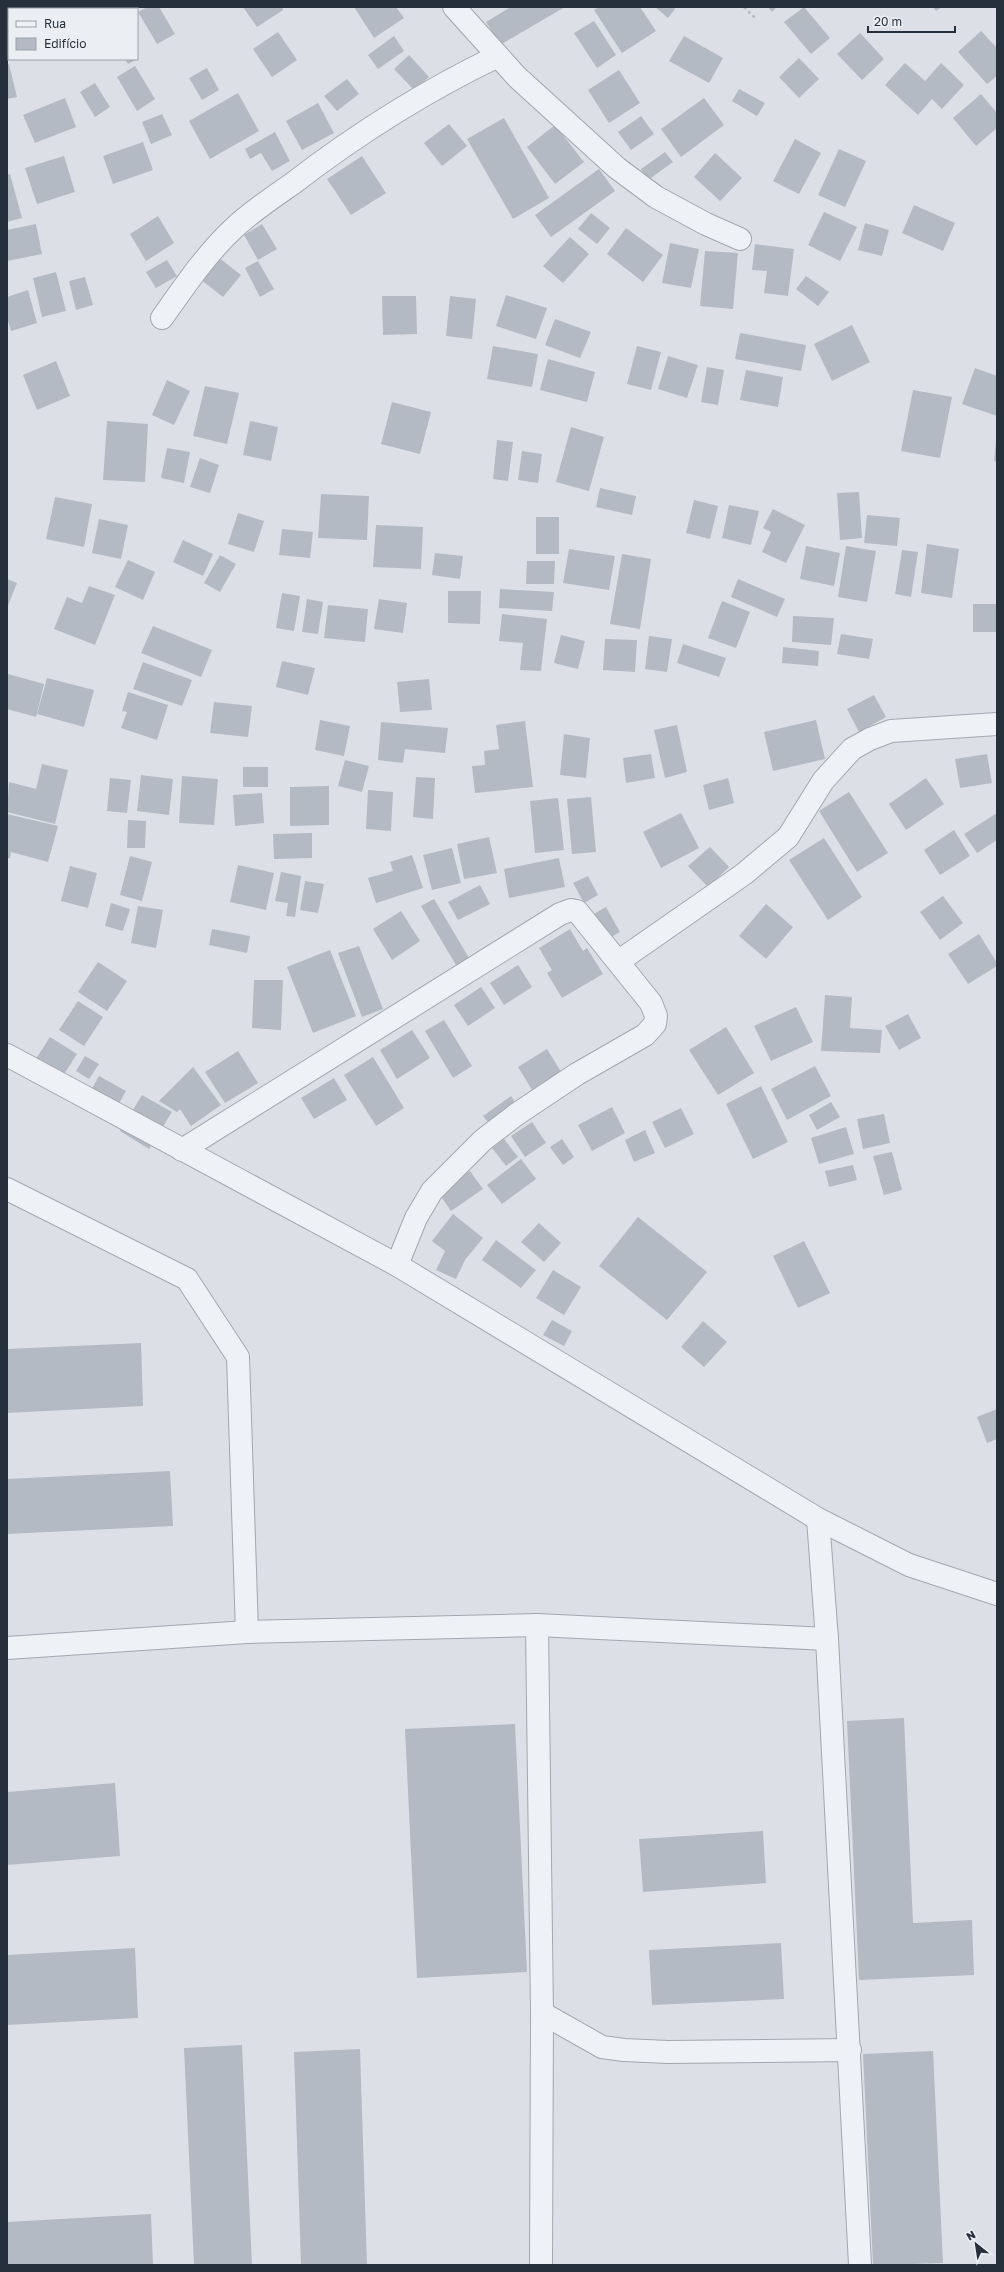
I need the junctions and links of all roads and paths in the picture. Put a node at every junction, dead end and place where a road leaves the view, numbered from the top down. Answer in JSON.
{"nodes":[{"id":1,"x":454,"y":7,"type":"edge"},
{"id":2,"x":744,"y":7,"type":"edge"},
{"id":3,"x":755,"y":18,"type":"dead end"},
{"id":4,"x":498,"y":56,"type":"junction"},
{"id":5,"x":740,"y":239,"type":"dead end"},
{"id":6,"x":162,"y":318,"type":"dead end"},
{"id":7,"x":997,"y":724,"type":"edge"},
{"id":8,"x":619,"y":962,"type":"junction"},
{"id":9,"x":7,"y":1055,"type":"edge"},
{"id":10,"x":182,"y":1150,"type":"junction"},
{"id":11,"x":7,"y":1189,"type":"edge"},
{"id":12,"x":397,"y":1265,"type":"junction"},
{"id":13,"x":818,"y":1519,"type":"junction"},
{"id":14,"x":997,"y":1594,"type":"edge"},
{"id":15,"x":537,"y":1624,"type":"junction"},
{"id":16,"x":247,"y":1632,"type":"junction"},
{"id":17,"x":827,"y":1639,"type":"junction"},
{"id":18,"x":7,"y":1648,"type":"edge"},
{"id":19,"x":542,"y":2013,"type":"junction"},
{"id":20,"x":850,"y":2050,"type":"junction"},
{"id":21,"x":541,"y":2265,"type":"edge"},
{"id":22,"x":860,"y":2265,"type":"edge"}],
"edges":[{"from":1,"to":4,"type":"street"},
{"from":2,"to":3,"type":"path"},
{"from":4,"to":5,"type":"street"},
{"from":4,"to":6,"type":"street"},
{"from":7,"to":8,"type":"street"},
{"from":8,"to":10,"type":"street"},
{"from":8,"to":12,"type":"street"},
{"from":9,"to":10,"type":"street"},
{"from":10,"to":12,"type":"street"},
{"from":11,"to":16,"type":"street"},
{"from":12,"to":13,"type":"street"},
{"from":13,"to":14,"type":"street"},
{"from":13,"to":17,"type":"street"},
{"from":15,"to":16,"type":"street"},
{"from":15,"to":17,"type":"street"},
{"from":15,"to":19,"type":"street"},
{"from":16,"to":18,"type":"street"},
{"from":17,"to":20,"type":"street"},
{"from":19,"to":20,"type":"street"},
{"from":19,"to":21,"type":"street"},
{"from":20,"to":22,"type":"street"}]}
